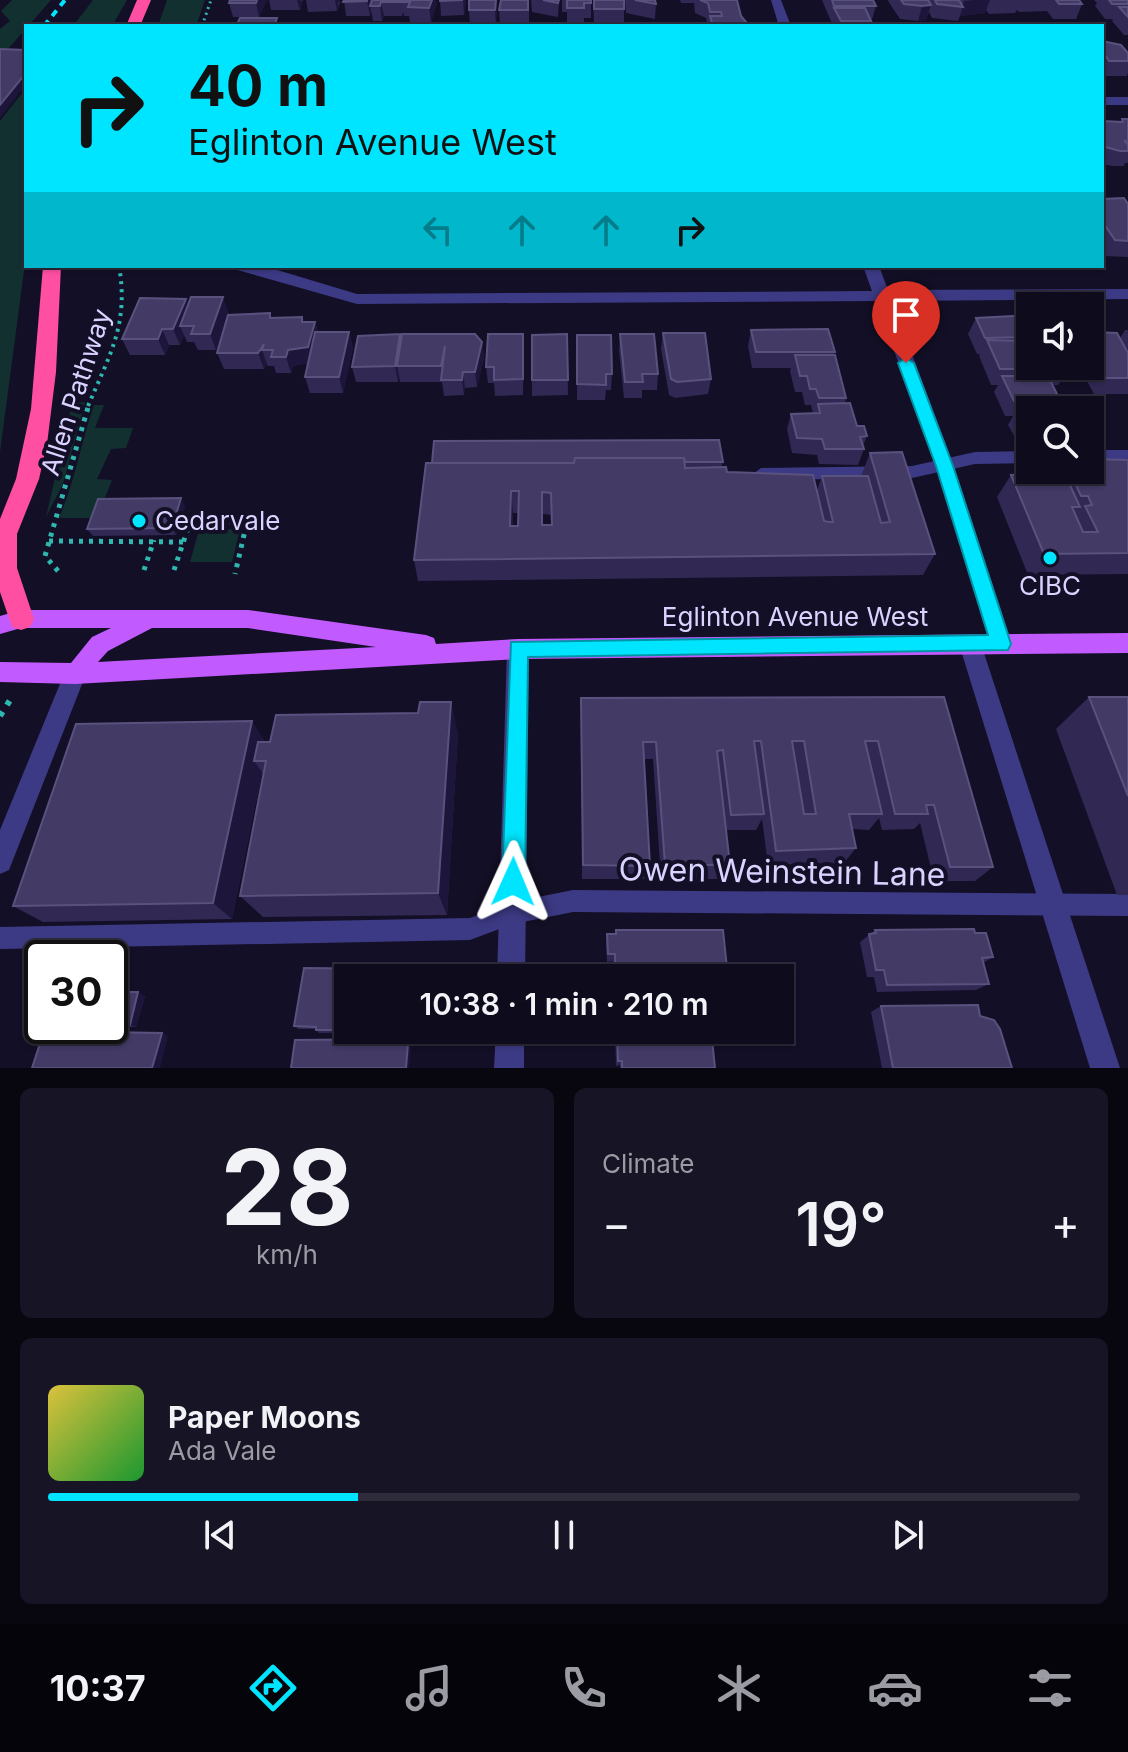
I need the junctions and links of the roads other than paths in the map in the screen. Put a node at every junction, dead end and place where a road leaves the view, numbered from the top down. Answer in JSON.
{"nodes":[{"id":1,"x":144,"y":0,"type":"edge"},
{"id":2,"x":776,"y":0,"type":"edge"},
{"id":3,"x":134,"y":24,"type":"edge"},
{"id":4,"x":784,"y":24,"type":"edge"},
{"id":5,"x":1104,"y":101,"type":"edge"},
{"id":6,"x":1128,"y":101,"type":"edge"},
{"id":7,"x":52,"y":268,"type":"edge"},
{"id":8,"x":254,"y":268,"type":"edge"},
{"id":9,"x":872,"y":268,"type":"edge"},
{"id":10,"x":1128,"y":294,"type":"edge"},
{"id":11,"x":881,"y":295,"type":"junction"},
{"id":12,"x":1104,"y":456,"type":"edge"},
{"id":13,"x":1128,"y":456,"type":"edge"},
{"id":14,"x":1016,"y":457,"type":"edge"},
{"id":15,"x":945,"y":466,"type":"junction"},
{"id":16,"x":738,"y":474,"type":"edge"},
{"id":17,"x":3,"y":539,"type":"edge"},
{"id":18,"x":155,"y":619,"type":"junction"},
{"id":19,"x":10,"y":622,"type":"edge"},
{"id":20,"x":1128,"y":643,"type":"edge"},
{"id":21,"x":970,"y":644,"type":"junction"},
{"id":22,"x":1001,"y":644,"type":"junction"},
{"id":23,"x":518,"y":649,"type":"junction"},
{"id":24,"x":461,"y":650,"type":"junction"},
{"id":25,"x":0,"y":672,"type":"edge"},
{"id":26,"x":75,"y":674,"type":"junction"},
{"id":27,"x":0,"y":861,"type":"edge"},
{"id":28,"x":1128,"y":905,"type":"edge"},
{"id":29,"x":1053,"y":907,"type":"junction"},
{"id":30,"x":513,"y":913,"type":"junction"},
{"id":31,"x":0,"y":938,"type":"edge"},
{"id":32,"x":511,"y":964,"type":"edge"},
{"id":33,"x":510,"y":1044,"type":"edge"},
{"id":34,"x":509,"y":1068,"type":"edge"},
{"id":35,"x":1105,"y":1068,"type":"edge"}],
"edges":[{"from":1,"to":3,"type":"highway"},
{"from":2,"to":4,"type":"street"},
{"from":5,"to":6,"type":"street"},
{"from":7,"to":17,"type":"highway"},
{"from":8,"to":11,"type":"street"},
{"from":9,"to":11,"type":"street"},
{"from":10,"to":11,"type":"street"},
{"from":11,"to":15,"type":"street"},
{"from":12,"to":13,"type":"lane"},
{"from":14,"to":15,"type":"lane"},
{"from":15,"to":16,"type":"lane"},
{"from":15,"to":22,"type":"street"},
{"from":17,"to":19,"type":"highway"},
{"from":18,"to":19,"type":"main road","name":"Eglinton Avenue West"},
{"from":18,"to":24,"type":"main road","name":"Eglinton Avenue West"},
{"from":18,"to":26,"type":"main road"},
{"from":20,"to":22,"type":"main road","name":"Eglinton Avenue West"},
{"from":21,"to":22,"type":"main road","name":"Eglinton Avenue West"},
{"from":21,"to":23,"type":"main road","name":"Eglinton Avenue West"},
{"from":21,"to":29,"type":"street"},
{"from":23,"to":24,"type":"main road","name":"Eglinton Avenue West"},
{"from":23,"to":30,"type":"street"},
{"from":24,"to":26,"type":"main road","name":"Eglinton Avenue West"},
{"from":25,"to":26,"type":"main road","name":"Eglinton Avenue West"},
{"from":26,"to":27,"type":"street"},
{"from":28,"to":29,"type":"lane","name":"Owen Weinstein Lane"},
{"from":29,"to":30,"type":"lane","name":"Owen Weinstein Lane"},
{"from":29,"to":35,"type":"street"},
{"from":30,"to":31,"type":"lane","name":"Owen Weinstein Lane"},
{"from":30,"to":32,"type":"street"},
{"from":33,"to":34,"type":"street"}]}
